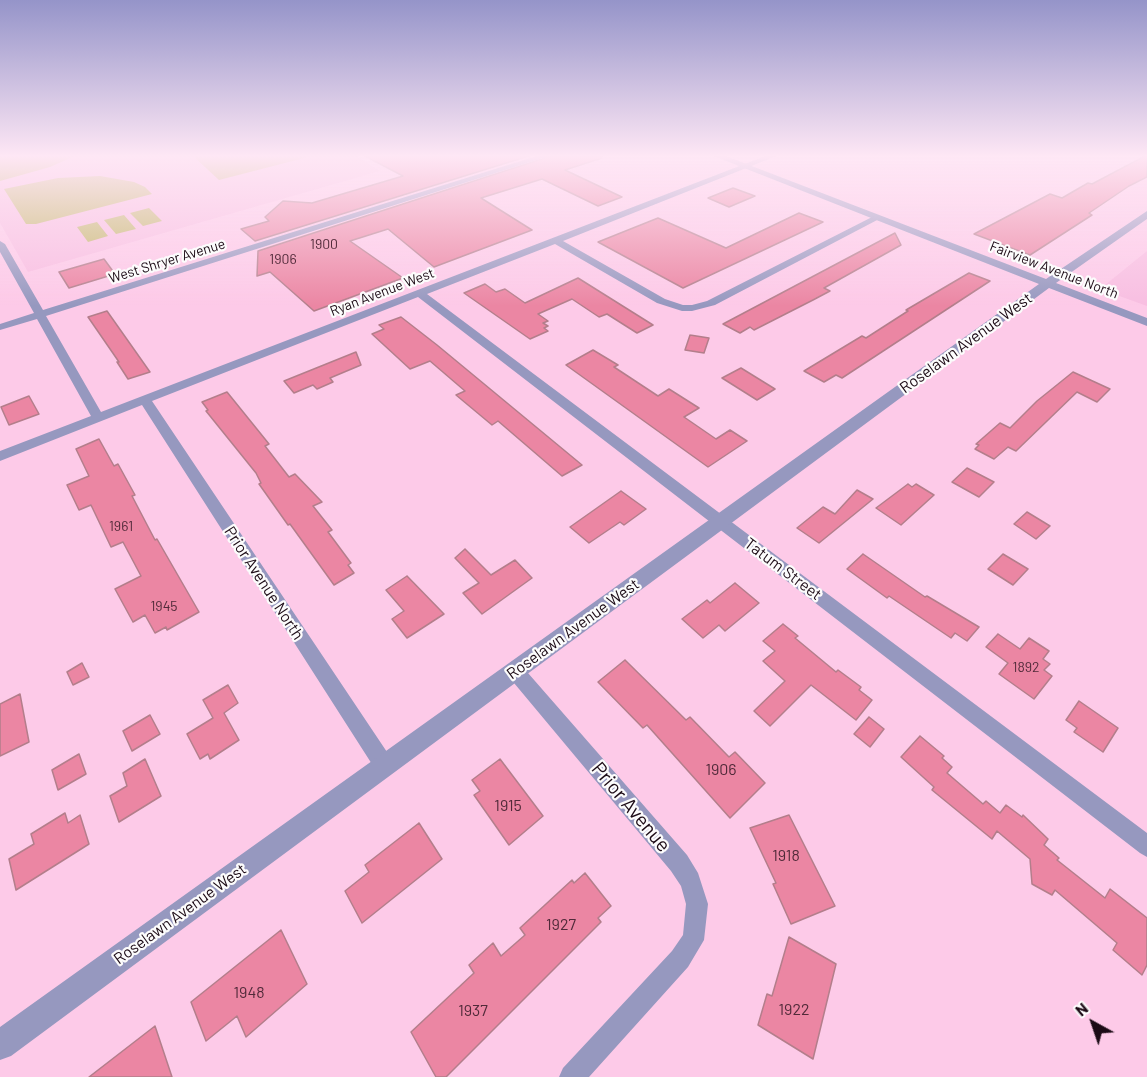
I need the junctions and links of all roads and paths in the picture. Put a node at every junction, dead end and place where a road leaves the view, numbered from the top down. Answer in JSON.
{"nodes":[{"id":1,"x":388,"y":205,"type":"edge"},
{"id":2,"x":645,"y":205,"type":"edge"},
{"id":3,"x":844,"y":205,"type":"edge"},
{"id":4,"x":1147,"y":214,"type":"edge"},
{"id":5,"x":877,"y":218,"type":"junction"},
{"id":6,"x":555,"y":240,"type":"junction"},
{"id":7,"x":0,"y":244,"type":"edge"},
{"id":8,"x":1047,"y":284,"type":"junction"},
{"id":9,"x":419,"y":293,"type":"junction"},
{"id":10,"x":40,"y":315,"type":"junction"},
{"id":11,"x":1147,"y":322,"type":"edge"},
{"id":12,"x":0,"y":327,"type":"edge"},
{"id":13,"x":145,"y":400,"type":"junction"},
{"id":14,"x":98,"y":418,"type":"junction"},
{"id":15,"x":0,"y":456,"type":"edge"},
{"id":16,"x":720,"y":522,"type":"junction"},
{"id":17,"x":514,"y":671,"type":"junction"},
{"id":18,"x":384,"y":765,"type":"junction"},
{"id":19,"x":1147,"y":846,"type":"edge"},
{"id":20,"x":0,"y":1045,"type":"edge"},
{"id":21,"x":572,"y":1077,"type":"edge"}],
"edges":[{"from":1,"to":10,"type":"street","name":"West Shryer Avenue"},
{"from":2,"to":6,"type":"street","name":"Ryan Avenue West"},
{"from":3,"to":5,"type":"street","name":"Fairview Avenue North"},
{"from":4,"to":8,"type":"street","name":"Roselawn Avenue West"},
{"from":5,"to":6,"type":"street"},
{"from":5,"to":8,"type":"street","name":"Fairview Avenue North"},
{"from":6,"to":9,"type":"street","name":"Ryan Avenue West"},
{"from":7,"to":10,"type":"street"},
{"from":8,"to":11,"type":"street","name":"Fairview Avenue North"},
{"from":8,"to":16,"type":"street","name":"Roselawn Avenue West"},
{"from":9,"to":13,"type":"street","name":"Ryan Avenue West"},
{"from":9,"to":16,"type":"street","name":"Tatum Street"},
{"from":10,"to":12,"type":"street","name":"West Shryer Avenue"},
{"from":10,"to":14,"type":"street"},
{"from":13,"to":14,"type":"street","name":"Ryan Avenue West"},
{"from":13,"to":18,"type":"street","name":"Prior Avenue North"},
{"from":14,"to":15,"type":"street","name":"Ryan Avenue West"},
{"from":16,"to":17,"type":"street","name":"Roselawn Avenue West"},
{"from":16,"to":19,"type":"street","name":"Tatum Street"},
{"from":17,"to":18,"type":"street","name":"Roselawn Avenue West"},
{"from":17,"to":21,"type":"street","name":"Prior Avenue"},
{"from":18,"to":20,"type":"street","name":"Roselawn Avenue West"}]}
